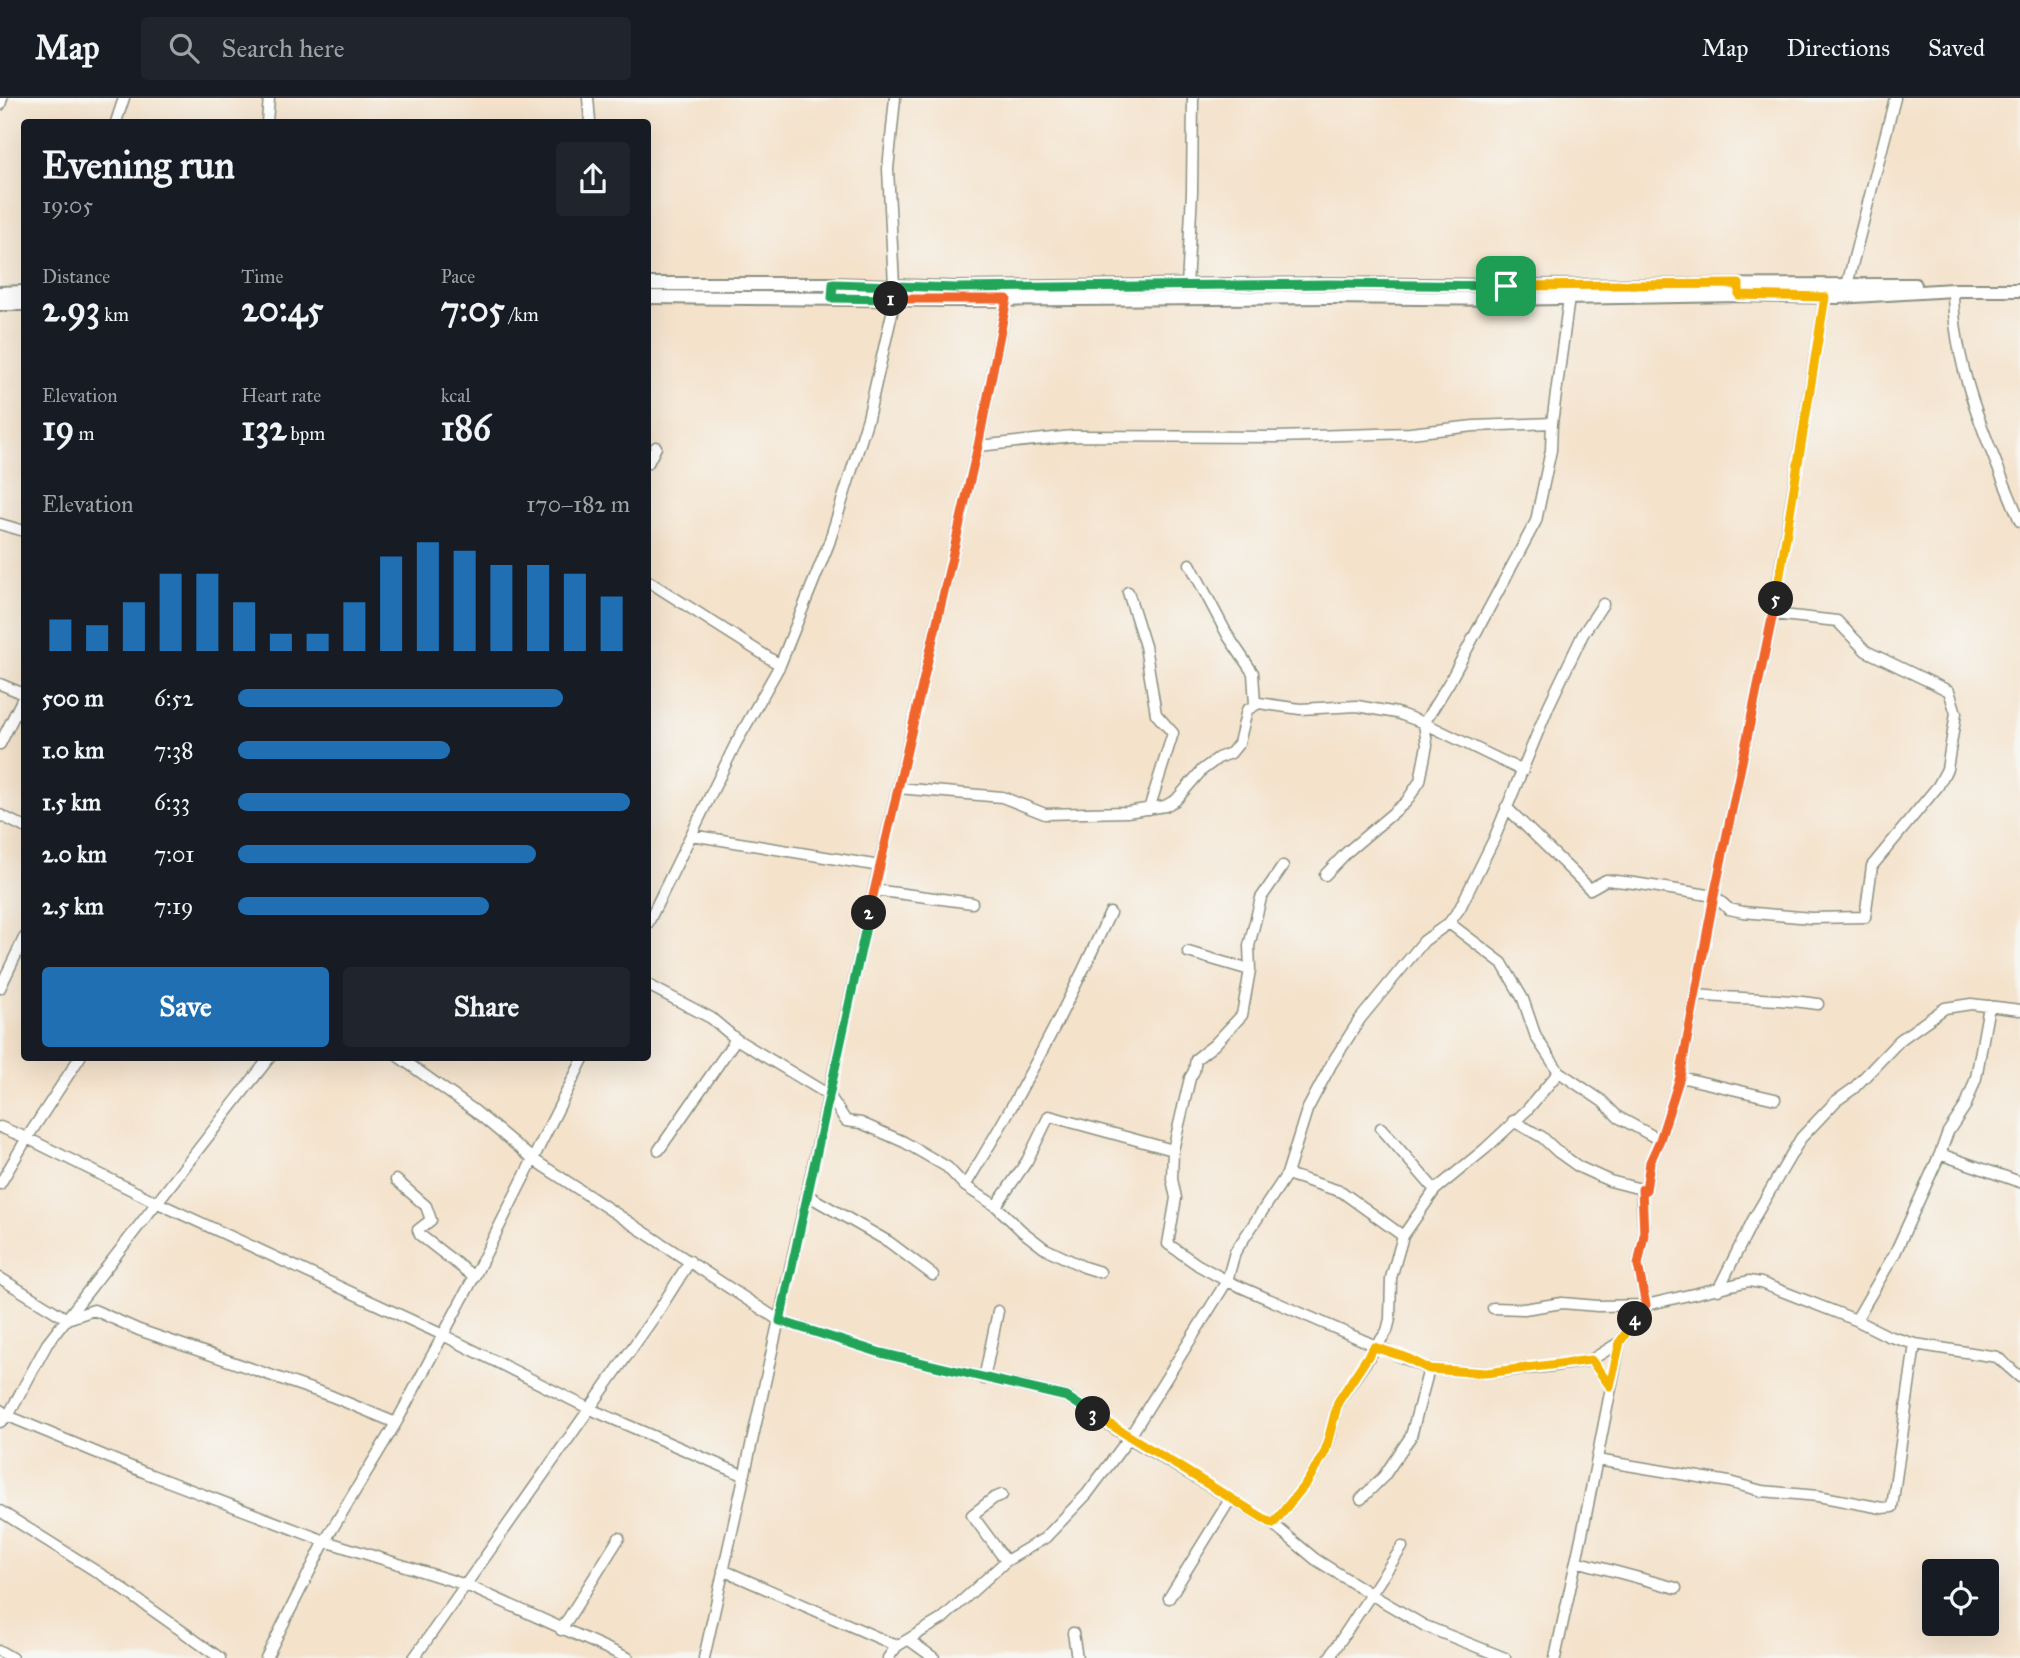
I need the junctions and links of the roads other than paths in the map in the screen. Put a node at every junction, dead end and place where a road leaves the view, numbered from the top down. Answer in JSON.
{"nodes":[{"id":1,"x":2,"y":98,"type":"edge"},
{"id":2,"x":124,"y":98,"type":"edge"},
{"id":3,"x":588,"y":98,"type":"edge"},
{"id":4,"x":894,"y":98,"type":"edge"},
{"id":5,"x":1193,"y":98,"type":"edge"},
{"id":6,"x":1895,"y":98,"type":"edge"},
{"id":7,"x":270,"y":100,"type":"edge"},
{"id":8,"x":0,"y":104,"type":"edge"},
{"id":9,"x":117,"y":119,"type":"edge"},
{"id":10,"x":267,"y":119,"type":"edge"},
{"id":11,"x":590,"y":119,"type":"edge"},
{"id":12,"x":651,"y":284,"type":"edge"},
{"id":13,"x":833,"y":284,"type":"junction"},
{"id":14,"x":2020,"y":284,"type":"edge"},
{"id":15,"x":894,"y":285,"type":"junction"},
{"id":16,"x":1847,"y":285,"type":"junction"},
{"id":17,"x":1187,"y":286,"type":"junction"},
{"id":18,"x":1739,"y":289,"type":"junction"},
{"id":19,"x":1953,"y":290,"type":"junction"},
{"id":20,"x":2020,"y":290,"type":"edge"},
{"id":21,"x":21,"y":292,"type":"edge"},
{"id":22,"x":0,"y":293,"type":"edge"},
{"id":23,"x":651,"y":297,"type":"edge"},
{"id":24,"x":1825,"y":297,"type":"junction"},
{"id":25,"x":832,"y":298,"type":"junction"},
{"id":26,"x":1569,"y":298,"type":"junction"},
{"id":27,"x":1007,"y":299,"type":"junction"},
{"id":28,"x":895,"y":300,"type":"junction"},
{"id":29,"x":0,"y":304,"type":"edge"},
{"id":30,"x":21,"y":304,"type":"edge"},
{"id":31,"x":1552,"y":423,"type":"junction"},
{"id":32,"x":978,"y":446,"type":"junction"},
{"id":33,"x":656,"y":447,"type":"dead end"},
{"id":34,"x":651,"y":457,"type":"edge"},
{"id":35,"x":2020,"y":521,"type":"edge"},
{"id":36,"x":0,"y":524,"type":"edge"},
{"id":37,"x":21,"y":530,"type":"edge"},
{"id":38,"x":1189,"y":564,"type":"dead end"},
{"id":39,"x":651,"y":583,"type":"edge"},
{"id":40,"x":1128,"y":592,"type":"dead end"},
{"id":41,"x":1603,"y":604,"type":"dead end"},
{"id":42,"x":1773,"y":614,"type":"junction"},
{"id":43,"x":780,"y":665,"type":"junction"},
{"id":44,"x":0,"y":684,"type":"edge"},
{"id":45,"x":21,"y":694,"type":"edge"},
{"id":46,"x":21,"y":701,"type":"edge"},
{"id":47,"x":1255,"y":704,"type":"junction"},
{"id":48,"x":1424,"y":723,"type":"junction"},
{"id":49,"x":0,"y":744,"type":"edge"},
{"id":50,"x":1523,"y":771,"type":"junction"},
{"id":51,"x":898,"y":788,"type":"junction"},
{"id":52,"x":1506,"y":807,"type":"junction"},
{"id":53,"x":1149,"y":809,"type":"junction"},
{"id":54,"x":0,"y":815,"type":"edge"},
{"id":55,"x":21,"y":826,"type":"edge"},
{"id":56,"x":691,"y":835,"type":"junction"},
{"id":57,"x":880,"y":866,"type":"junction"},
{"id":58,"x":1283,"y":866,"type":"dead end"},
{"id":59,"x":1325,"y":875,"type":"dead end"},
{"id":60,"x":874,"y":890,"type":"junction"},
{"id":61,"x":1714,"y":896,"type":"junction"},
{"id":62,"x":972,"y":903,"type":"dead end"},
{"id":63,"x":1110,"y":913,"type":"dead end"},
{"id":64,"x":651,"y":917,"type":"edge"},
{"id":65,"x":1449,"y":923,"type":"junction"},
{"id":66,"x":21,"y":944,"type":"edge"},
{"id":67,"x":1188,"y":952,"type":"dead end"},
{"id":68,"x":1250,"y":970,"type":"junction"},
{"id":69,"x":651,"y":987,"type":"edge"},
{"id":70,"x":0,"y":988,"type":"edge"},
{"id":71,"x":1696,"y":995,"type":"junction"},
{"id":72,"x":1818,"y":1004,"type":"dead end"},
{"id":73,"x":1989,"y":1006,"type":"junction"},
{"id":74,"x":2020,"y":1010,"type":"edge"},
{"id":75,"x":736,"y":1039,"type":"junction"},
{"id":76,"x":77,"y":1061,"type":"edge"},
{"id":77,"x":267,"y":1061,"type":"edge"},
{"id":78,"x":405,"y":1061,"type":"edge"},
{"id":79,"x":582,"y":1061,"type":"edge"},
{"id":80,"x":1559,"y":1072,"type":"junction"},
{"id":81,"x":1680,"y":1077,"type":"junction"},
{"id":82,"x":829,"y":1096,"type":"junction"},
{"id":83,"x":1775,"y":1099,"type":"dead end"},
{"id":84,"x":1513,"y":1121,"type":"junction"},
{"id":85,"x":0,"y":1127,"type":"edge"},
{"id":86,"x":1381,"y":1128,"type":"dead end"},
{"id":87,"x":27,"y":1138,"type":"junction"},
{"id":88,"x":1660,"y":1140,"type":"junction"},
{"id":89,"x":659,"y":1150,"type":"dead end"},
{"id":90,"x":1173,"y":1150,"type":"junction"},
{"id":91,"x":1940,"y":1154,"type":"junction"},
{"id":92,"x":534,"y":1160,"type":"junction"},
{"id":93,"x":1287,"y":1174,"type":"junction"},
{"id":94,"x":396,"y":1180,"type":"dead end"},
{"id":95,"x":2020,"y":1182,"type":"edge"},
{"id":96,"x":0,"y":1184,"type":"edge"},
{"id":97,"x":965,"y":1186,"type":"junction"},
{"id":98,"x":1642,"y":1189,"type":"junction"},
{"id":99,"x":1436,"y":1190,"type":"junction"},
{"id":100,"x":807,"y":1195,"type":"junction"},
{"id":101,"x":158,"y":1203,"type":"junction"},
{"id":102,"x":996,"y":1206,"type":"junction"},
{"id":103,"x":1402,"y":1236,"type":"junction"},
{"id":104,"x":690,"y":1261,"type":"junction"},
{"id":105,"x":1100,"y":1272,"type":"dead end"},
{"id":106,"x":933,"y":1275,"type":"dead end"},
{"id":107,"x":474,"y":1277,"type":"junction"},
{"id":108,"x":0,"y":1278,"type":"edge"},
{"id":109,"x":1227,"y":1281,"type":"junction"},
{"id":110,"x":1718,"y":1290,"type":"junction"},
{"id":111,"x":1646,"y":1305,"type":"junction"},
{"id":112,"x":1493,"y":1308,"type":"dead end"},
{"id":113,"x":998,"y":1311,"type":"dead end"},
{"id":114,"x":67,"y":1319,"type":"junction"},
{"id":115,"x":1856,"y":1320,"type":"junction"},
{"id":116,"x":780,"y":1321,"type":"junction"},
{"id":117,"x":443,"y":1335,"type":"junction"},
{"id":118,"x":1620,"y":1342,"type":"junction"},
{"id":119,"x":1915,"y":1344,"type":"junction"},
{"id":120,"x":1374,"y":1347,"type":"junction"},
{"id":121,"x":1591,"y":1360,"type":"junction"},
{"id":122,"x":1429,"y":1369,"type":"junction"},
{"id":123,"x":2020,"y":1377,"type":"edge"},
{"id":124,"x":984,"y":1379,"type":"junction"},
{"id":125,"x":1610,"y":1386,"type":"junction"},
{"id":126,"x":590,"y":1409,"type":"junction"},
{"id":127,"x":3,"y":1416,"type":"edge"},
{"id":128,"x":396,"y":1423,"type":"junction"},
{"id":129,"x":1129,"y":1438,"type":"junction"},
{"id":130,"x":1597,"y":1460,"type":"junction"},
{"id":131,"x":743,"y":1475,"type":"junction"},
{"id":132,"x":1002,"y":1495,"type":"dead end"},
{"id":133,"x":1231,"y":1498,"type":"junction"},
{"id":134,"x":1361,"y":1499,"type":"dead end"},
{"id":135,"x":0,"y":1511,"type":"edge"},
{"id":136,"x":1273,"y":1524,"type":"junction"},
{"id":137,"x":618,"y":1538,"type":"dead end"},
{"id":138,"x":326,"y":1541,"type":"junction"},
{"id":139,"x":1402,"y":1547,"type":"dead end"},
{"id":140,"x":1006,"y":1560,"type":"junction"},
{"id":141,"x":1576,"y":1560,"type":"junction"},
{"id":142,"x":723,"y":1570,"type":"junction"},
{"id":143,"x":466,"y":1586,"type":"junction"},
{"id":144,"x":1676,"y":1588,"type":"dead end"},
{"id":145,"x":1372,"y":1595,"type":"junction"},
{"id":146,"x":1169,"y":1598,"type":"dead end"},
{"id":147,"x":561,"y":1630,"type":"junction"},
{"id":148,"x":1073,"y":1633,"type":"dead end"},
{"id":149,"x":909,"y":1640,"type":"junction"},
{"id":150,"x":897,"y":1646,"type":"junction"},
{"id":151,"x":0,"y":1651,"type":"edge"},
{"id":152,"x":12,"y":1658,"type":"edge"},
{"id":153,"x":220,"y":1658,"type":"edge"},
{"id":154,"x":266,"y":1658,"type":"edge"},
{"id":155,"x":414,"y":1658,"type":"edge"},
{"id":156,"x":628,"y":1658,"type":"edge"},
{"id":157,"x":704,"y":1658,"type":"edge"},
{"id":158,"x":888,"y":1658,"type":"edge"},
{"id":159,"x":934,"y":1658,"type":"edge"},
{"id":160,"x":1077,"y":1658,"type":"edge"},
{"id":161,"x":1329,"y":1658,"type":"edge"},
{"id":162,"x":1505,"y":1658,"type":"edge"},
{"id":163,"x":1555,"y":1658,"type":"edge"}],
"edges":[{"from":1,"to":8,"type":"street"},
{"from":2,"to":9,"type":"street"},
{"from":3,"to":11,"type":"street"},
{"from":4,"to":15,"type":"street"},
{"from":5,"to":17,"type":"street"},
{"from":6,"to":16,"type":"street"},
{"from":7,"to":10,"type":"street"},
{"from":12,"to":13,"type":"street"},
{"from":13,"to":15,"type":"street"},
{"from":13,"to":25,"type":"street"},
{"from":14,"to":16,"type":"street"},
{"from":15,"to":17,"type":"street"},
{"from":16,"to":18,"type":"street"},
{"from":17,"to":18,"type":"street"},
{"from":18,"to":24,"type":"street"},
{"from":18,"to":26,"type":"street"},
{"from":19,"to":20,"type":"street"},
{"from":19,"to":24,"type":"street"},
{"from":19,"to":35,"type":"street"},
{"from":21,"to":22,"type":"street"},
{"from":23,"to":25,"type":"street"},
{"from":24,"to":42,"type":"street"},
{"from":25,"to":28,"type":"street"},
{"from":26,"to":27,"type":"street"},
{"from":26,"to":31,"type":"street"},
{"from":27,"to":28,"type":"street"},
{"from":27,"to":32,"type":"street"},
{"from":28,"to":43,"type":"street"},
{"from":29,"to":30,"type":"street"},
{"from":31,"to":32,"type":"street"},
{"from":31,"to":48,"type":"street"},
{"from":32,"to":51,"type":"street"},
{"from":33,"to":34,"type":"street"},
{"from":36,"to":37,"type":"street"},
{"from":38,"to":47,"type":"street"},
{"from":39,"to":43,"type":"street"},
{"from":40,"to":53,"type":"street"},
{"from":41,"to":50,"type":"street"},
{"from":42,"to":61,"type":"street"},
{"from":42,"to":61,"type":"street"},
{"from":43,"to":56,"type":"street"},
{"from":44,"to":45,"type":"street"},
{"from":46,"to":49,"type":"street"},
{"from":47,"to":48,"type":"street"},
{"from":47,"to":53,"type":"street"},
{"from":48,"to":50,"type":"street"},
{"from":48,"to":59,"type":"street"},
{"from":50,"to":52,"type":"street"},
{"from":51,"to":53,"type":"street"},
{"from":51,"to":57,"type":"street"},
{"from":52,"to":61,"type":"street"},
{"from":52,"to":65,"type":"street"},
{"from":54,"to":55,"type":"street"},
{"from":56,"to":57,"type":"street"},
{"from":56,"to":64,"type":"street"},
{"from":57,"to":60,"type":"street"},
{"from":58,"to":68,"type":"street"},
{"from":60,"to":62,"type":"street"},
{"from":60,"to":82,"type":"street"},
{"from":61,"to":71,"type":"street"},
{"from":63,"to":97,"type":"street"},
{"from":65,"to":80,"type":"street"},
{"from":65,"to":93,"type":"street"},
{"from":66,"to":70,"type":"street"},
{"from":67,"to":68,"type":"street"},
{"from":68,"to":90,"type":"street"},
{"from":69,"to":75,"type":"street"},
{"from":71,"to":72,"type":"street"},
{"from":71,"to":81,"type":"street"},
{"from":73,"to":74,"type":"street"},
{"from":73,"to":91,"type":"street"},
{"from":73,"to":110,"type":"street"},
{"from":75,"to":82,"type":"street"},
{"from":75,"to":89,"type":"street"},
{"from":76,"to":87,"type":"street"},
{"from":77,"to":101,"type":"street"},
{"from":78,"to":92,"type":"street"},
{"from":79,"to":92,"type":"street"},
{"from":80,"to":84,"type":"street"},
{"from":80,"to":88,"type":"street"},
{"from":81,"to":83,"type":"street"},
{"from":81,"to":88,"type":"street"},
{"from":82,"to":97,"type":"street"},
{"from":82,"to":100,"type":"street"},
{"from":84,"to":98,"type":"street"},
{"from":84,"to":99,"type":"street"},
{"from":85,"to":87,"type":"street"},
{"from":86,"to":99,"type":"street"},
{"from":87,"to":96,"type":"street"},
{"from":87,"to":101,"type":"street"},
{"from":88,"to":98,"type":"street"},
{"from":90,"to":102,"type":"street"},
{"from":90,"to":109,"type":"street"},
{"from":91,"to":95,"type":"street"},
{"from":91,"to":115,"type":"street"},
{"from":92,"to":104,"type":"street"},
{"from":92,"to":107,"type":"street"},
{"from":93,"to":103,"type":"street"},
{"from":93,"to":109,"type":"street"},
{"from":94,"to":107,"type":"street"},
{"from":97,"to":102,"type":"street"},
{"from":98,"to":111,"type":"street"},
{"from":99,"to":103,"type":"street"},
{"from":100,"to":106,"type":"street"},
{"from":100,"to":116,"type":"street"},
{"from":101,"to":114,"type":"street"},
{"from":101,"to":117,"type":"street"},
{"from":102,"to":105,"type":"street"},
{"from":103,"to":120,"type":"street"},
{"from":104,"to":116,"type":"street"},
{"from":104,"to":126,"type":"street"},
{"from":107,"to":117,"type":"street"},
{"from":108,"to":114,"type":"street"},
{"from":109,"to":120,"type":"street"},
{"from":109,"to":129,"type":"street"},
{"from":110,"to":111,"type":"street"},
{"from":110,"to":115,"type":"street"},
{"from":111,"to":112,"type":"street"},
{"from":111,"to":118,"type":"street"},
{"from":113,"to":124,"type":"street"},
{"from":114,"to":127,"type":"street"},
{"from":114,"to":128,"type":"street"},
{"from":115,"to":119,"type":"street"},
{"from":116,"to":124,"type":"street"},
{"from":116,"to":131,"type":"street"},
{"from":117,"to":126,"type":"street"},
{"from":117,"to":128,"type":"street"},
{"from":118,"to":121,"type":"street"},
{"from":118,"to":125,"type":"street"},
{"from":119,"to":123,"type":"street"},
{"from":119,"to":130,"type":"street"},
{"from":120,"to":122,"type":"street"},
{"from":120,"to":136,"type":"street"},
{"from":121,"to":122,"type":"street"},
{"from":121,"to":125,"type":"street"},
{"from":122,"to":134,"type":"street"},
{"from":124,"to":129,"type":"street"},
{"from":125,"to":130,"type":"street"},
{"from":126,"to":131,"type":"street"},
{"from":126,"to":143,"type":"street"},
{"from":127,"to":138,"type":"street"},
{"from":128,"to":138,"type":"street"},
{"from":129,"to":133,"type":"street"},
{"from":129,"to":140,"type":"street"},
{"from":130,"to":141,"type":"street"},
{"from":131,"to":142,"type":"street"},
{"from":132,"to":140,"type":"street"},
{"from":133,"to":136,"type":"street"},
{"from":133,"to":146,"type":"street"},
{"from":135,"to":153,"type":"street"},
{"from":136,"to":145,"type":"street"},
{"from":137,"to":147,"type":"street"},
{"from":138,"to":143,"type":"street"},
{"from":138,"to":154,"type":"street"},
{"from":139,"to":145,"type":"street"},
{"from":140,"to":149,"type":"street"},
{"from":141,"to":144,"type":"street"},
{"from":141,"to":163,"type":"street"},
{"from":142,"to":150,"type":"street"},
{"from":142,"to":157,"type":"street"},
{"from":143,"to":147,"type":"street"},
{"from":143,"to":155,"type":"street"},
{"from":145,"to":161,"type":"street"},
{"from":145,"to":162,"type":"street"},
{"from":147,"to":156,"type":"street"},
{"from":148,"to":160,"type":"street"},
{"from":149,"to":150,"type":"street"},
{"from":149,"to":159,"type":"street"},
{"from":150,"to":158,"type":"street"},
{"from":151,"to":152,"type":"street"}]}
